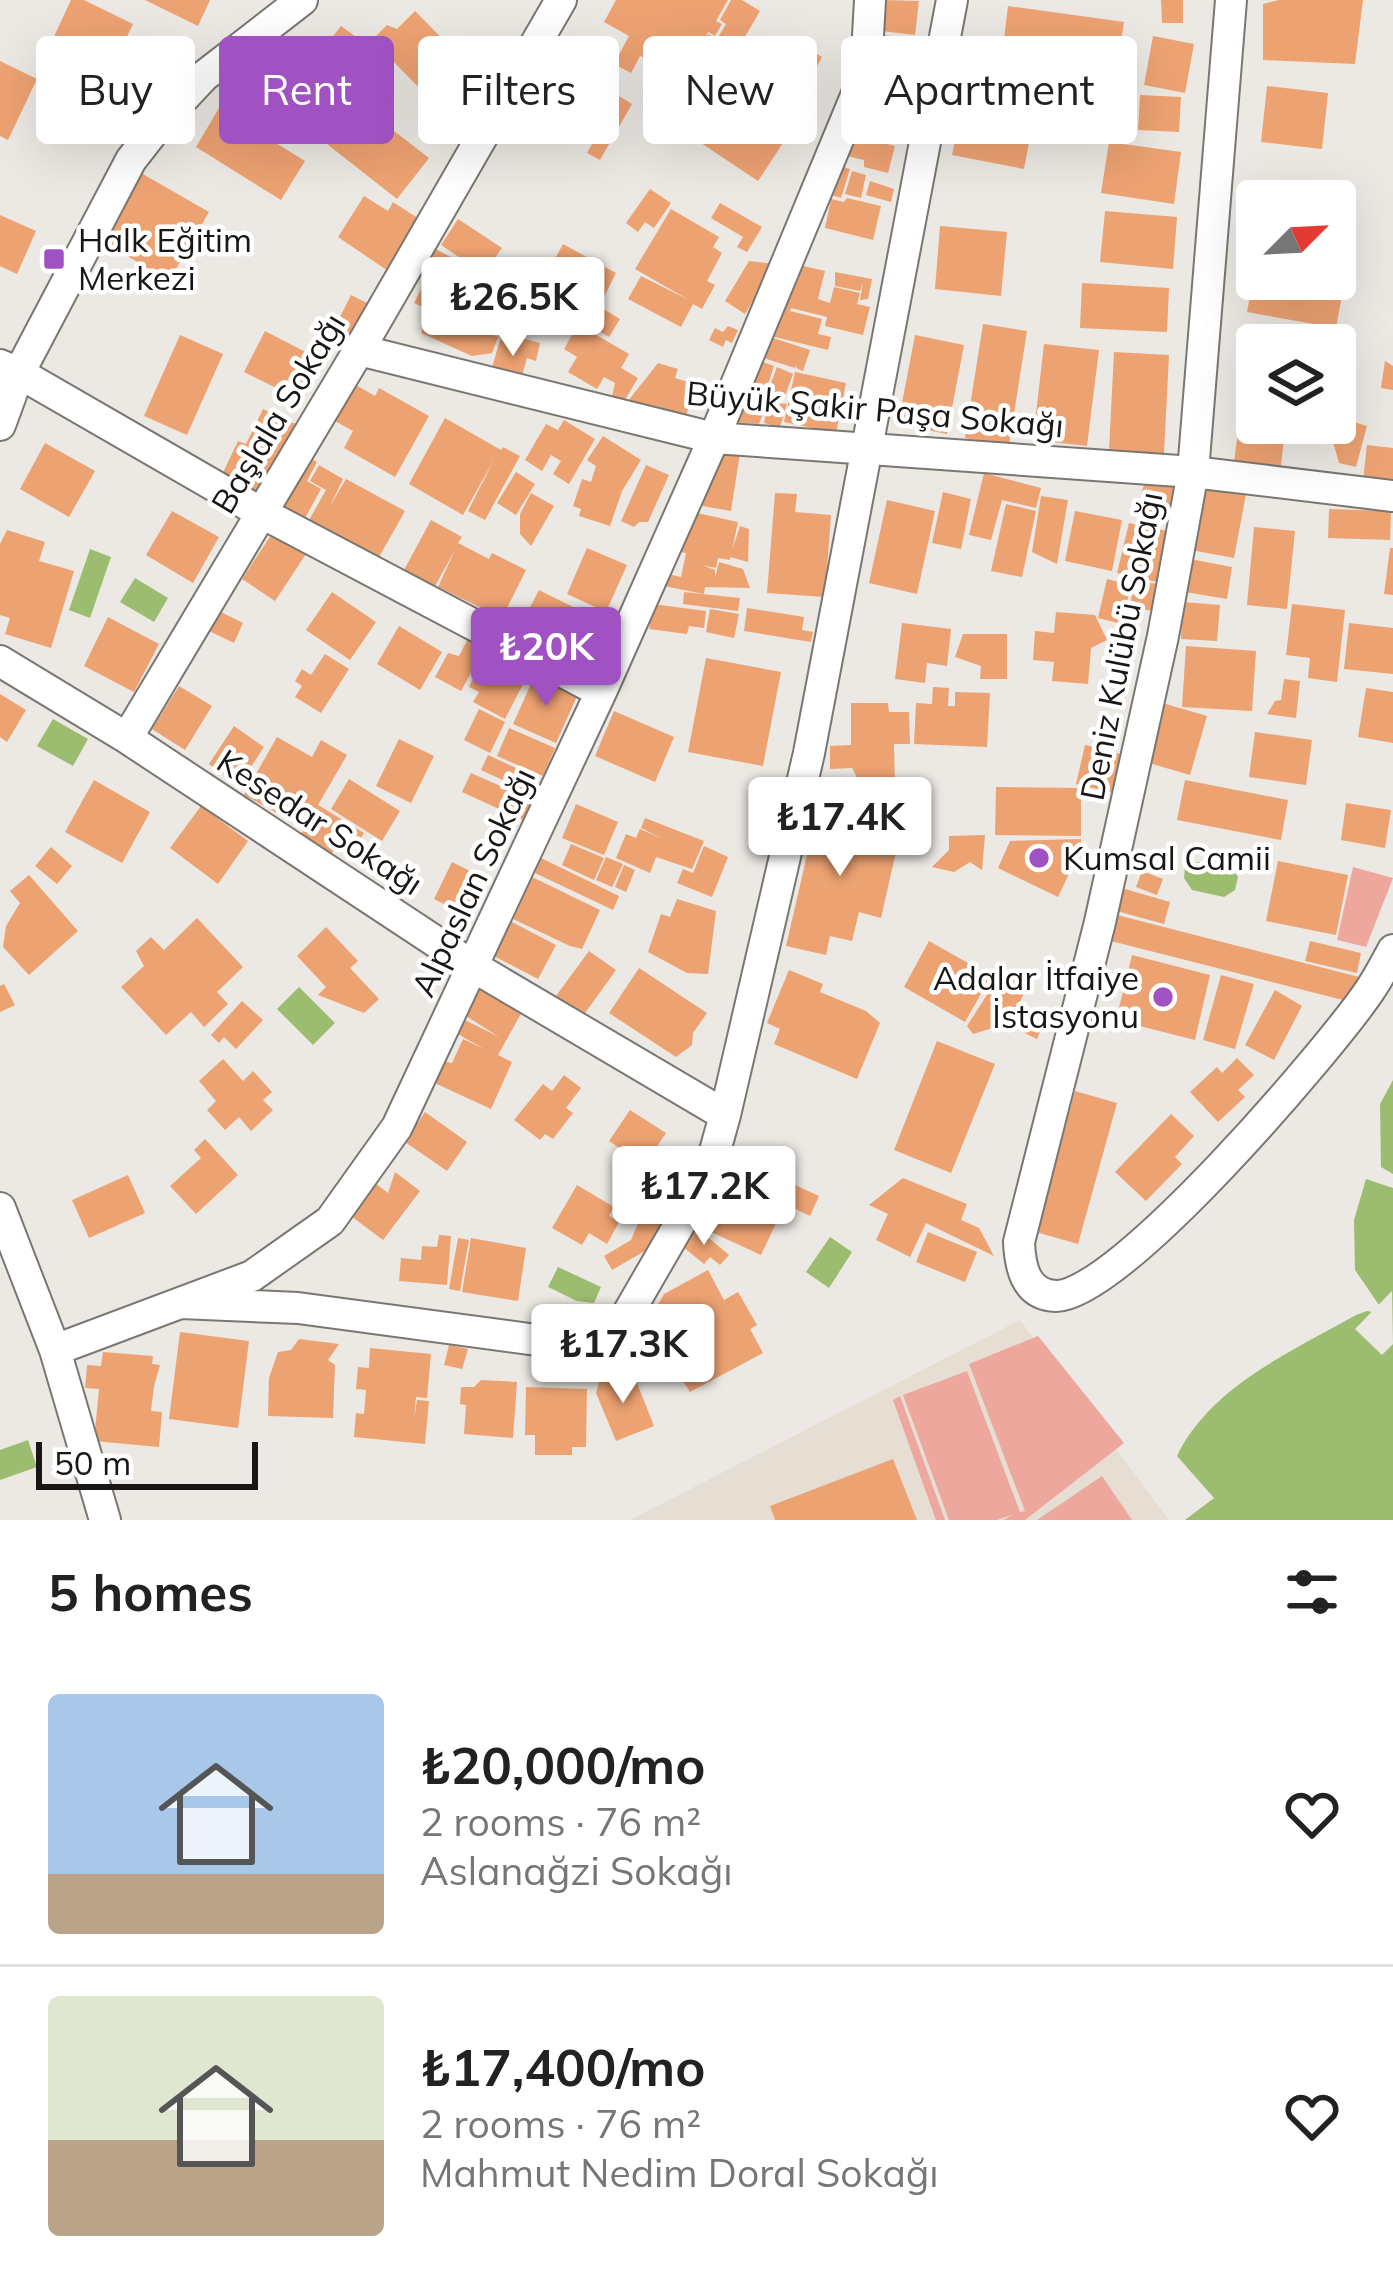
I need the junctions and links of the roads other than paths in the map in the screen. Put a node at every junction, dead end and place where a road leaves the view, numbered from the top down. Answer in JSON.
{"nodes":[{"id":1,"x":302,"y":0,"type":"edge"},
{"id":2,"x":561,"y":0,"type":"edge"},
{"id":3,"x":870,"y":0,"type":"edge"},
{"id":4,"x":952,"y":0,"type":"edge"},
{"id":5,"x":1231,"y":0,"type":"edge"},
{"id":6,"x":868,"y":36,"type":"edge"},
{"id":7,"x":945,"y":36,"type":"edge"},
{"id":8,"x":841,"y":131,"type":"edge"},
{"id":9,"x":925,"y":144,"type":"edge"},
{"id":10,"x":359,"y":350,"type":"junction"},
{"id":11,"x":9,"y":369,"type":"edge"},
{"id":12,"x":0,"y":425,"type":"edge"},
{"id":13,"x":714,"y":438,"type":"junction"},
{"id":14,"x":867,"y":448,"type":"junction"},
{"id":15,"x":1192,"y":472,"type":"junction"},
{"id":16,"x":1393,"y":496,"type":"edge"},
{"id":17,"x":260,"y":512,"type":"junction"},
{"id":18,"x":0,"y":661,"type":"edge"},
{"id":19,"x":601,"y":692,"type":"junction"},
{"id":20,"x":127,"y":738,"type":"junction"},
{"id":21,"x":1393,"y":950,"type":"edge"},
{"id":22,"x":474,"y":967,"type":"junction"},
{"id":23,"x":725,"y":1115,"type":"junction"},
{"id":24,"x":0,"y":1208,"type":"edge"},
{"id":25,"x":181,"y":1304,"type":"junction"},
{"id":26,"x":55,"y":1350,"type":"junction"},
{"id":27,"x":104,"y":1520,"type":"edge"}],
"edges":[{"from":1,"to":11,"type":"street"},
{"from":2,"to":10,"type":"street","name":"Başlala Sokağı"},
{"from":3,"to":6,"type":"street","name":"Alpaslan Sokağı"},
{"from":4,"to":7,"type":"street"},
{"from":5,"to":15,"type":"street","name":"Deniz Kulübü Sokağı"},
{"from":8,"to":13,"type":"street","name":"Alpaslan Sokağı"},
{"from":9,"to":14,"type":"street"},
{"from":10,"to":13,"type":"street","name":"Büyük Şakir Paşa Sokağı"},
{"from":10,"to":17,"type":"street","name":"Başlala Sokağı"},
{"from":11,"to":12,"type":"street"},
{"from":11,"to":17,"type":"street"},
{"from":13,"to":14,"type":"street","name":"Büyük Şakir Paşa Sokağı"},
{"from":13,"to":19,"type":"street","name":"Alpaslan Sokağı"},
{"from":14,"to":15,"type":"street","name":"Büyük Şakir Paşa Sokağı"},
{"from":14,"to":23,"type":"street"},
{"from":15,"to":16,"type":"street","name":"Büyük Şakir Paşa Sokağı"},
{"from":15,"to":21,"type":"street","name":"Deniz Kulübü Sokağı"},
{"from":17,"to":19,"type":"street"},
{"from":17,"to":20,"type":"street","name":"Başlala Sokağı"},
{"from":18,"to":20,"type":"street","name":"Kesedar Sokağı"},
{"from":19,"to":22,"type":"street","name":"Alpaslan Sokağı"},
{"from":20,"to":22,"type":"street","name":"Kesedar Sokağı"},
{"from":22,"to":23,"type":"street","name":"Kesedar Sokağı"},
{"from":22,"to":25,"type":"street","name":"Alpaslan Sokağı"},
{"from":23,"to":25,"type":"street"},
{"from":24,"to":26,"type":"street"},
{"from":25,"to":26,"type":"street","name":"Alpaslan Sokağı"},
{"from":26,"to":27,"type":"street"}]}
